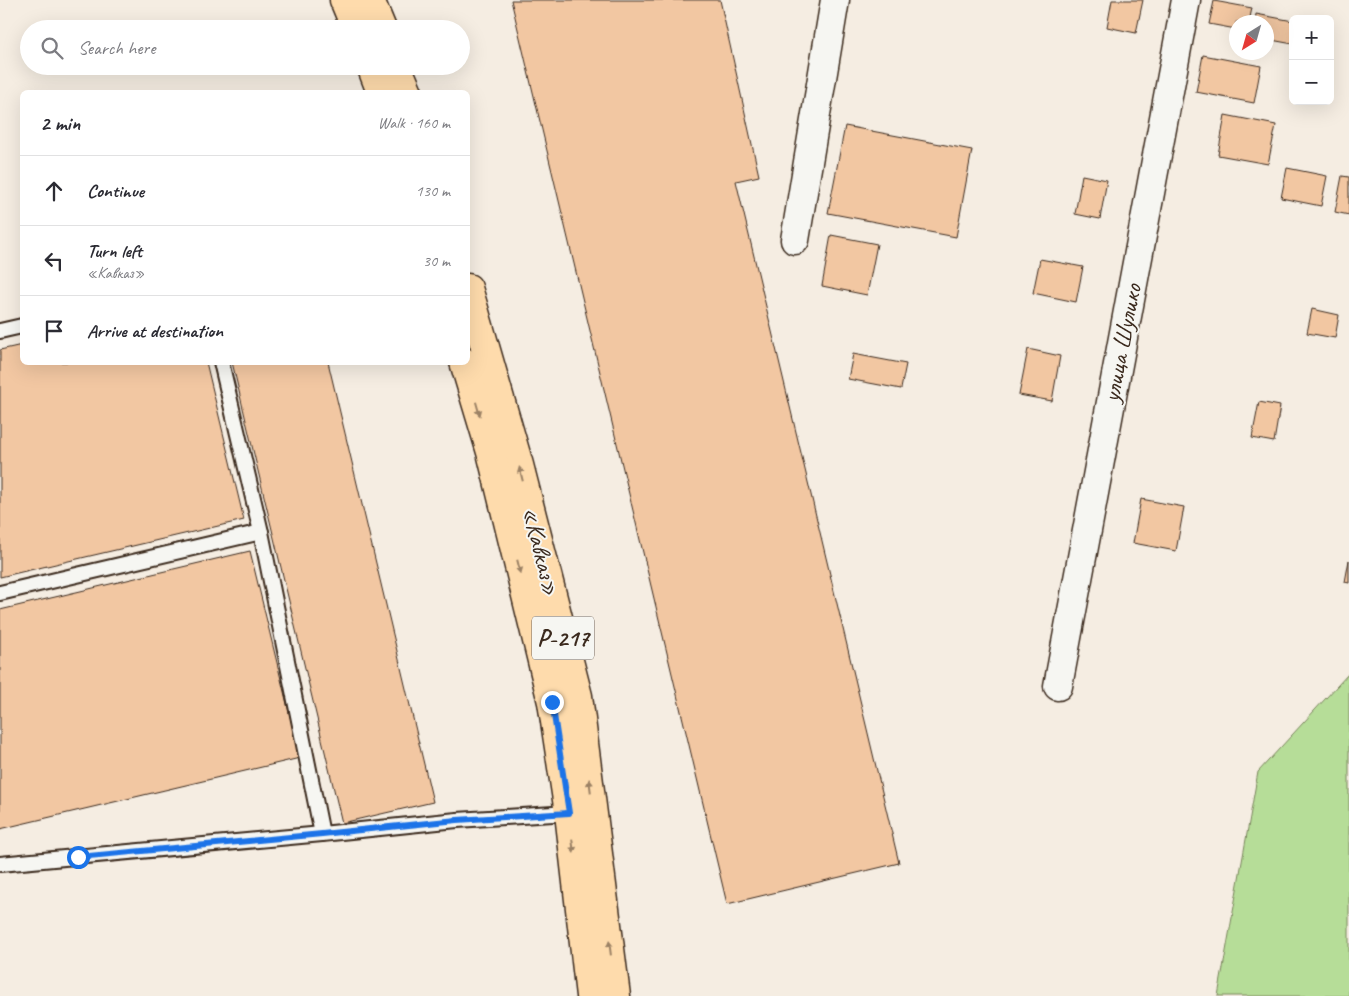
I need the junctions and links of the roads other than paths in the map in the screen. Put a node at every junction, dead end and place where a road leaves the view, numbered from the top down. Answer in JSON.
{"nodes":[{"id":1,"x":344,"y":0,"type":"edge"},
{"id":2,"x":370,"y":0,"type":"edge"},
{"id":3,"x":835,"y":0,"type":"edge"},
{"id":4,"x":1186,"y":0,"type":"edge"},
{"id":5,"x":352,"y":20,"type":"edge"},
{"id":6,"x":378,"y":20,"type":"edge"},
{"id":7,"x":374,"y":75,"type":"edge"},
{"id":8,"x":401,"y":75,"type":"edge"},
{"id":9,"x":380,"y":90,"type":"edge"},
{"id":10,"x":407,"y":90,"type":"edge"},
{"id":11,"x":795,"y":240,"type":"dead end"},
{"id":12,"x":470,"y":295,"type":"edge"},
{"id":13,"x":20,"y":326,"type":"edge"},
{"id":14,"x":0,"y":331,"type":"edge"},
{"id":15,"x":222,"y":365,"type":"edge"},
{"id":16,"x":465,"y":365,"type":"edge"},
{"id":17,"x":261,"y":532,"type":"junction"},
{"id":18,"x":0,"y":593,"type":"edge"},
{"id":19,"x":1058,"y":686,"type":"dead end"},
{"id":20,"x":569,"y":813,"type":"junction"},
{"id":21,"x":322,"y":834,"type":"junction"},
{"id":22,"x":0,"y":864,"type":"edge"},
{"id":23,"x":590,"y":996,"type":"edge"},
{"id":24,"x":616,"y":996,"type":"edge"}],
"edges":[{"from":1,"to":5,"type":"main road"},
{"from":2,"to":6,"type":"main road"},
{"from":3,"to":11,"type":"street"},
{"from":4,"to":19,"type":"street","name":"улица Шулико"},
{"from":7,"to":9,"type":"main road"},
{"from":8,"to":10,"type":"main road"},
{"from":24,"to":12,"type":"main road","name":"«Кавказ»","number":"Р-217","one_way":true},
{"from":13,"to":14,"type":"lane"},
{"from":15,"to":17,"type":"lane"},
{"from":16,"to":20,"type":"main road","name":"«Кавказ»","number":"Р-217","one_way":true},
{"from":17,"to":18,"type":"lane"},
{"from":17,"to":21,"type":"lane"},
{"from":20,"to":21,"type":"lane"},
{"from":20,"to":23,"type":"main road","name":"«Кавказ»","number":"Р-217","one_way":true},
{"from":21,"to":22,"type":"lane"}]}
